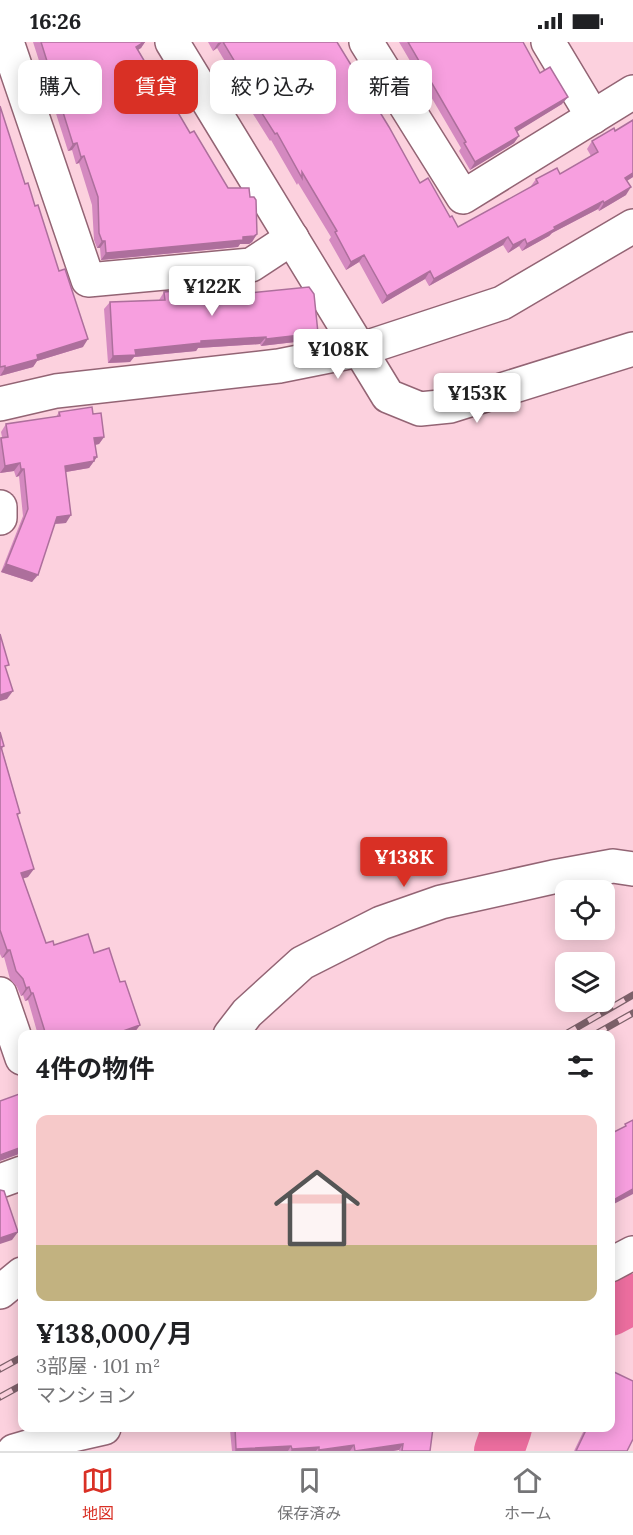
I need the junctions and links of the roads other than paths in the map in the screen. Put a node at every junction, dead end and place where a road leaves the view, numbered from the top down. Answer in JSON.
{"nodes":[{"id":1,"x":8,"y":42,"type":"edge"},
{"id":2,"x":172,"y":42,"type":"edge"},
{"id":3,"x":366,"y":42,"type":"edge"},
{"id":4,"x":548,"y":42,"type":"edge"},
{"id":5,"x":633,"y":92,"type":"edge"},
{"id":6,"x":593,"y":117,"type":"junction"},
{"id":7,"x":633,"y":226,"type":"edge"},
{"id":8,"x":292,"y":238,"type":"junction"},
{"id":9,"x":633,"y":349,"type":"edge"},
{"id":10,"x":359,"y":350,"type":"junction"},
{"id":11,"x":0,"y":404,"type":"edge"},
{"id":12,"x":0,"y":507,"type":"edge"},
{"id":13,"x":0,"y":518,"type":"edge"},
{"id":14,"x":633,"y":869,"type":"edge"},
{"id":15,"x":0,"y":994,"type":"edge"},
{"id":16,"x":234,"y":1030,"type":"edge"},
{"id":17,"x":18,"y":1046,"type":"edge"},
{"id":18,"x":18,"y":1174,"type":"edge"},
{"id":19,"x":0,"y":1181,"type":"edge"},
{"id":20,"x":633,"y":1253,"type":"edge"},
{"id":21,"x":615,"y":1262,"type":"edge"},
{"id":22,"x":18,"y":1277,"type":"edge"},
{"id":23,"x":0,"y":1292,"type":"edge"},
{"id":24,"x":87,"y":1432,"type":"edge"},
{"id":25,"x":14,"y":1451,"type":"edge"}],
"edges":[{"from":1,"to":8,"type":"main road"},
{"from":2,"to":8,"type":"main road"},
{"from":3,"to":6,"type":"main road"},
{"from":4,"to":6,"type":"main road"},
{"from":5,"to":6,"type":"main road"},
{"from":7,"to":10,"type":"main road"},
{"from":8,"to":10,"type":"main road"},
{"from":9,"to":10,"type":"main road"},
{"from":10,"to":11,"type":"main road"},
{"from":12,"to":13,"type":"main road"},
{"from":14,"to":16,"type":"main road"},
{"from":15,"to":17,"type":"main road"},
{"from":18,"to":19,"type":"main road"},
{"from":20,"to":21,"type":"main road"},
{"from":22,"to":23,"type":"main road"},
{"from":24,"to":25,"type":"main road"}]}
